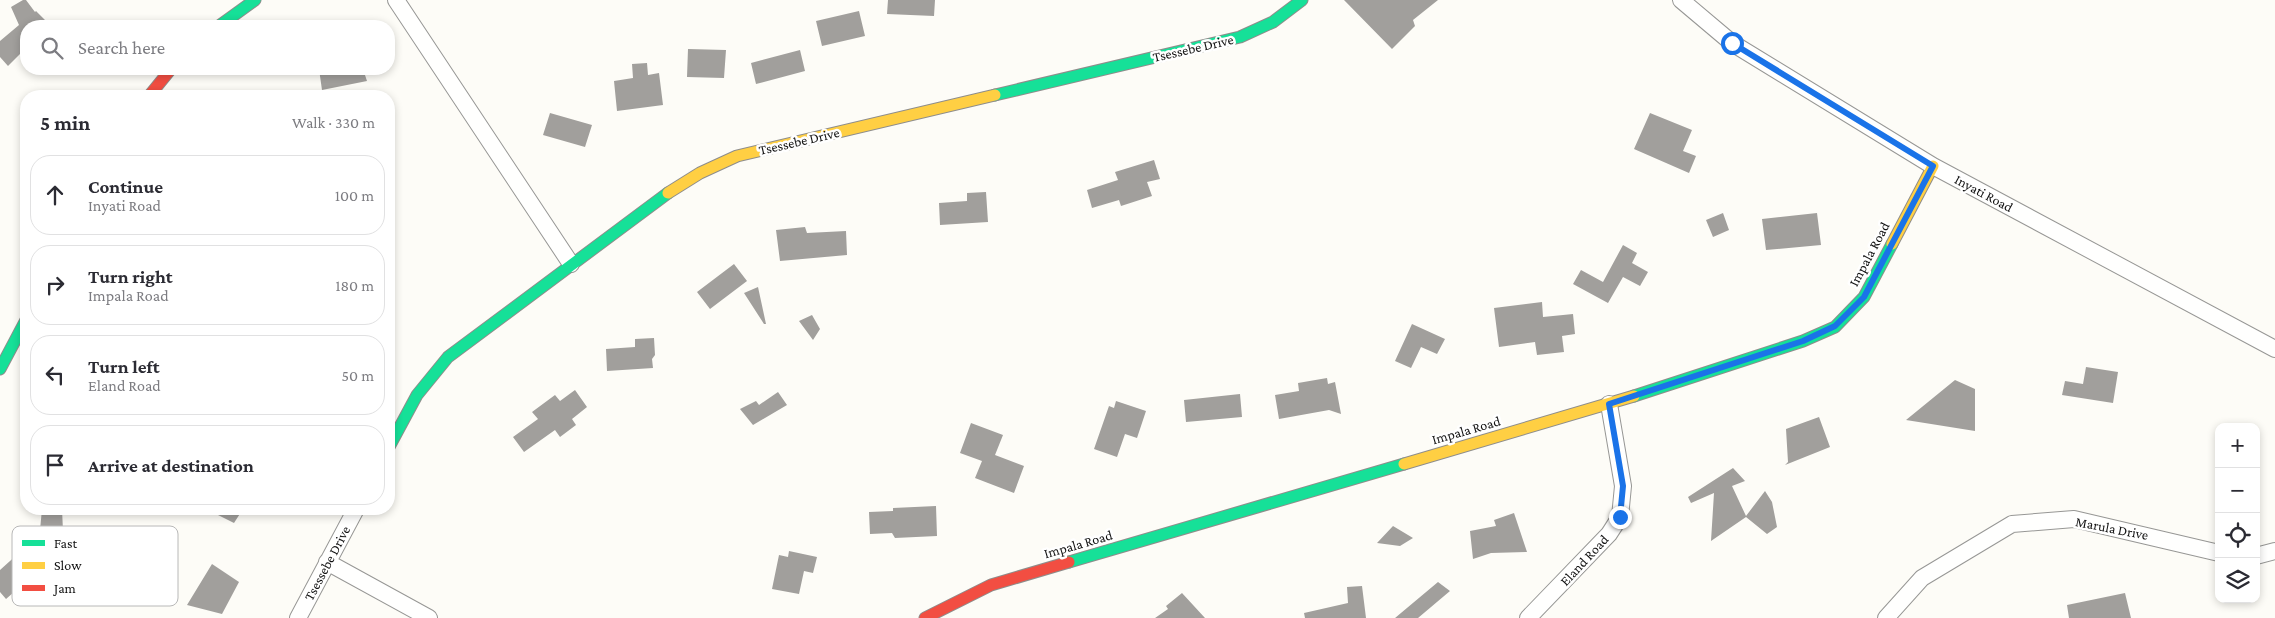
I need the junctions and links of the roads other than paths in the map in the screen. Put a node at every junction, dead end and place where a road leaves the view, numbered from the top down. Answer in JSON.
{"nodes":[{"id":1,"x":254,"y":0,"type":"edge"},
{"id":2,"x":396,"y":0,"type":"edge"},
{"id":3,"x":1302,"y":0,"type":"edge"},
{"id":4,"x":1681,"y":0,"type":"edge"},
{"id":5,"x":227,"y":20,"type":"edge"},
{"id":6,"x":166,"y":75,"type":"edge"},
{"id":7,"x":154,"y":90,"type":"edge"},
{"id":8,"x":1933,"y":166,"type":"junction"},
{"id":9,"x":571,"y":264,"type":"junction"},
{"id":10,"x":20,"y":332,"type":"edge"},
{"id":11,"x":2275,"y":349,"type":"edge"},
{"id":12,"x":0,"y":370,"type":"edge"},
{"id":13,"x":1609,"y":404,"type":"junction"},
{"id":14,"x":395,"y":436,"type":"edge"},
{"id":15,"x":353,"y":515,"type":"edge"},
{"id":16,"x":2275,"y":551,"type":"edge"},
{"id":17,"x":2215,"y":552,"type":"edge"},
{"id":18,"x":2260,"y":555,"type":"edge"},
{"id":19,"x":327,"y":562,"type":"junction"},
{"id":20,"x":298,"y":618,"type":"edge"},
{"id":21,"x":429,"y":618,"type":"edge"},
{"id":22,"x":925,"y":618,"type":"edge"},
{"id":23,"x":1528,"y":618,"type":"edge"},
{"id":24,"x":1886,"y":618,"type":"edge"}],
"edges":[{"from":1,"to":5,"type":"street"},
{"from":2,"to":9,"type":"street"},
{"from":3,"to":9,"type":"street","name":"Tsessebe Drive"},
{"from":4,"to":8,"type":"street","name":"Inyati Road"},
{"from":6,"to":7,"type":"street"},
{"from":8,"to":11,"type":"street","name":"Inyati Road"},
{"from":8,"to":13,"type":"street","name":"Impala Road"},
{"from":9,"to":14,"type":"street","name":"Tsessebe Drive"},
{"from":10,"to":12,"type":"street"},
{"from":13,"to":22,"type":"street","name":"Impala Road"},
{"from":13,"to":23,"type":"street","name":"Eland Road"},
{"from":15,"to":19,"type":"street","name":"Tsessebe Drive"},
{"from":16,"to":18,"type":"street"},
{"from":17,"to":24,"type":"street","name":"Marula Drive"},
{"from":19,"to":20,"type":"street","name":"Tsessebe Drive"},
{"from":19,"to":21,"type":"street"}]}
